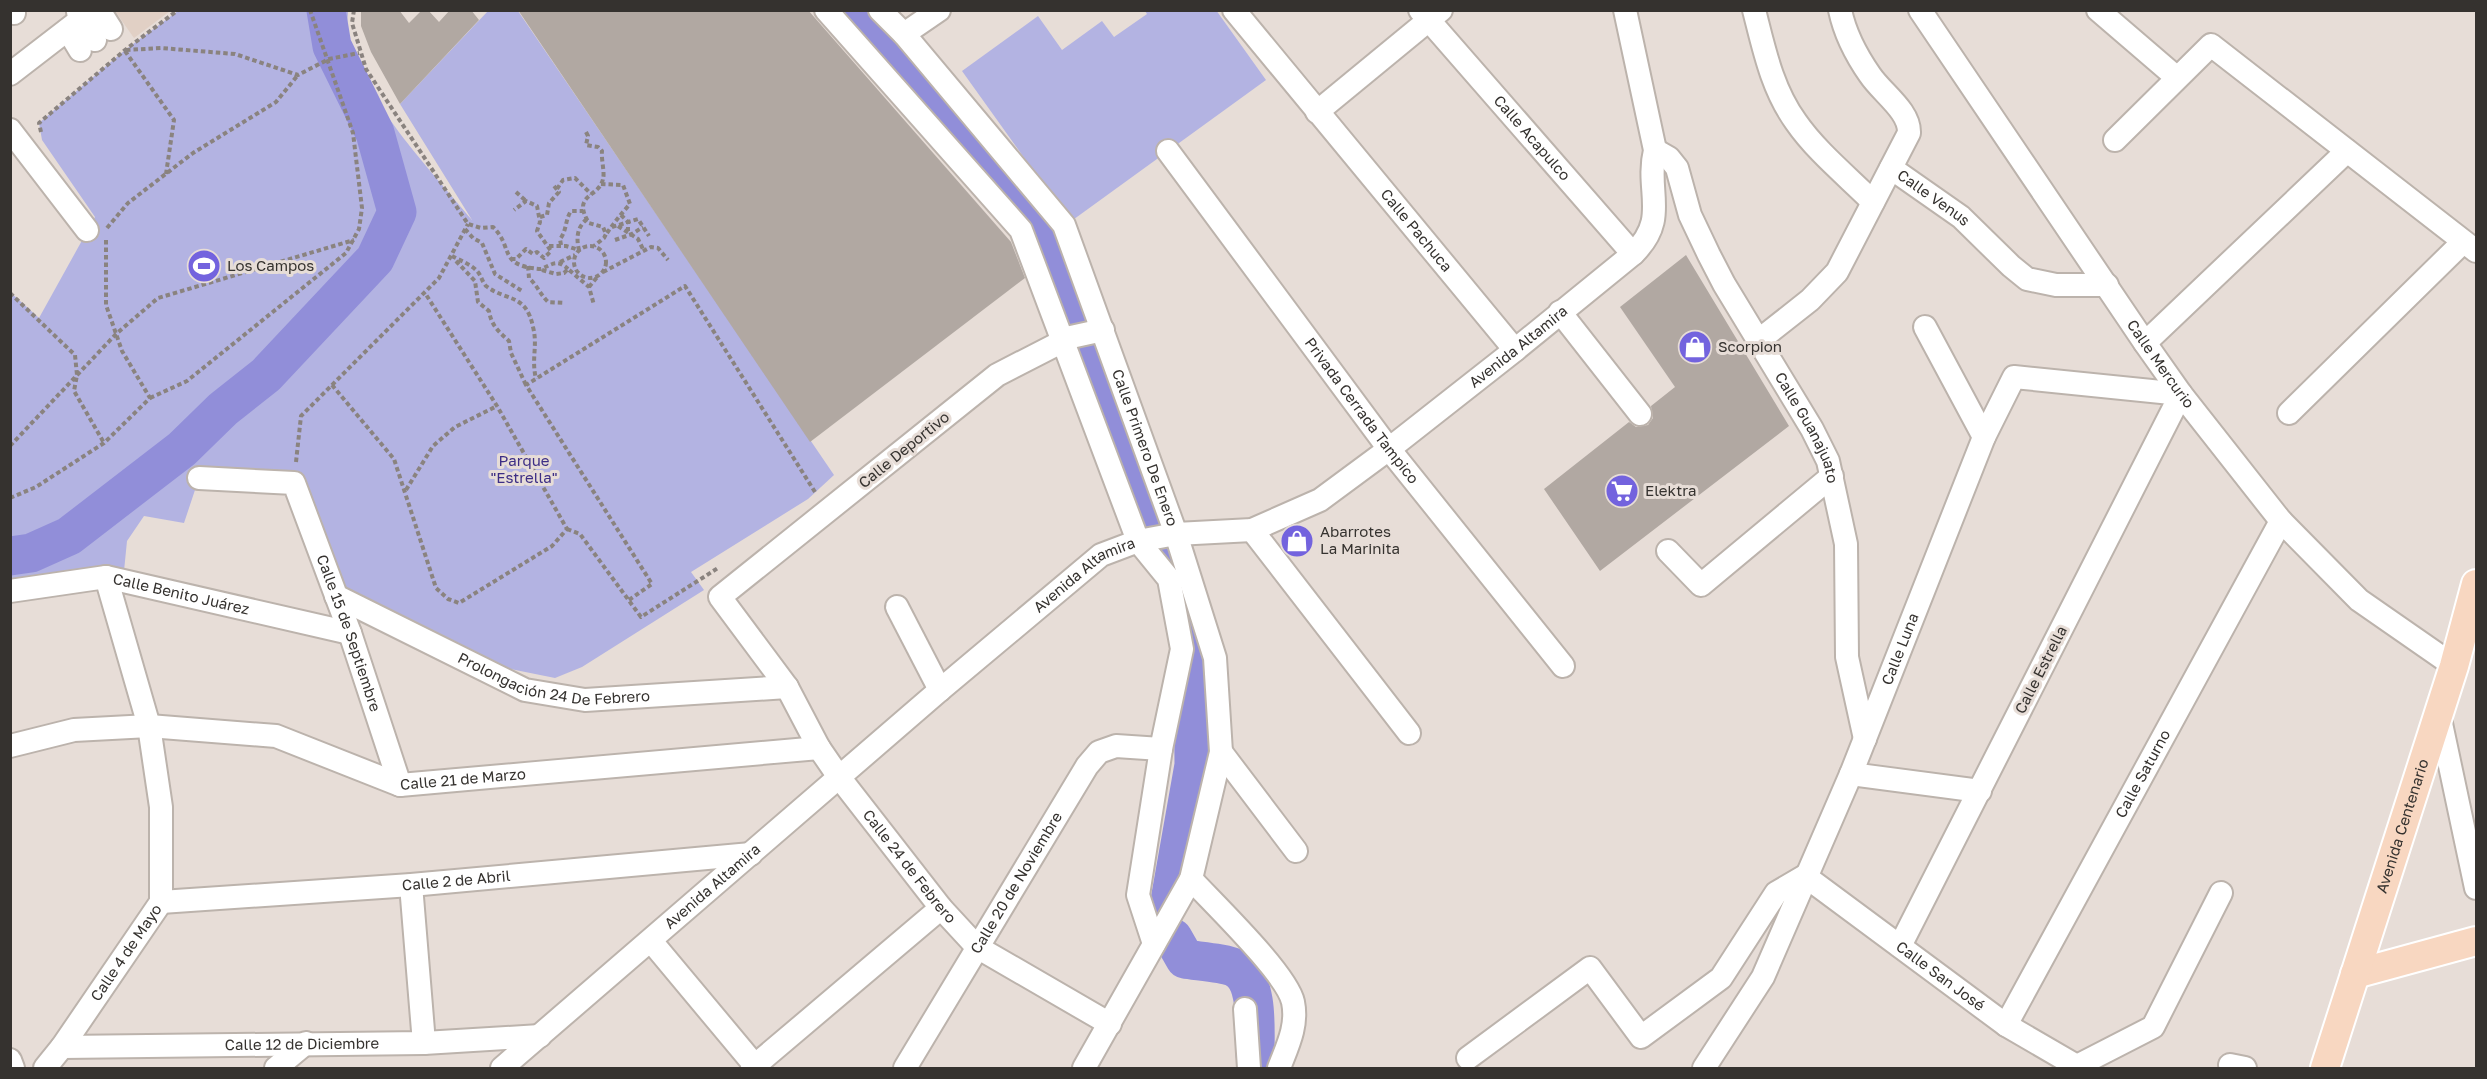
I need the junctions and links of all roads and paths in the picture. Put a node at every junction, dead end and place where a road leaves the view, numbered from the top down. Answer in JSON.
{"nodes":[{"id":1,"x":310,"y":10,"type":"edge"},
{"id":2,"x":354,"y":10,"type":"edge"},
{"id":3,"x":826,"y":10,"type":"edge"},
{"id":4,"x":880,"y":10,"type":"edge"},
{"id":5,"x":939,"y":10,"type":"edge"},
{"id":6,"x":1234,"y":10,"type":"edge"},
{"id":7,"x":1625,"y":10,"type":"edge"},
{"id":8,"x":1754,"y":10,"type":"edge"},
{"id":9,"x":1840,"y":10,"type":"edge"},
{"id":10,"x":1920,"y":10,"type":"edge"},
{"id":11,"x":2098,"y":10,"type":"edge"},
{"id":12,"x":1430,"y":14,"type":"edge"},
{"id":13,"x":904,"y":34,"type":"junction"},
{"id":14,"x":357,"y":54,"type":"junction"},
{"id":15,"x":328,"y":59,"type":"junction"},
{"id":16,"x":298,"y":75,"type":"junction"},
{"id":17,"x":2176,"y":77,"type":"junction"},
{"id":18,"x":1317,"y":112,"type":"junction"},
{"id":19,"x":10,"y":130,"type":"edge"},
{"id":20,"x":586,"y":132,"type":"dead end"},
{"id":21,"x":2115,"y":140,"type":"dead end"},
{"id":22,"x":1655,"y":150,"type":"junction"},
{"id":23,"x":1168,"y":151,"type":"dead end"},
{"id":24,"x":2347,"y":151,"type":"junction"},
{"id":25,"x":1891,"y":168,"type":"junction"},
{"id":26,"x":166,"y":174,"type":"junction"},
{"id":27,"x":601,"y":183,"type":"junction"},
{"id":28,"x":516,"y":192,"type":"dead end"},
{"id":29,"x":591,"y":194,"type":"junction"},
{"id":30,"x":526,"y":201,"type":"junction"},
{"id":31,"x":1872,"y":202,"type":"junction"},
{"id":32,"x":514,"y":210,"type":"dead end"},
{"id":33,"x":583,"y":211,"type":"junction"},
{"id":34,"x":621,"y":215,"type":"junction"},
{"id":35,"x":540,"y":217,"type":"junction"},
{"id":36,"x":586,"y":219,"type":"junction"},
{"id":37,"x":628,"y":222,"type":"junction"},
{"id":38,"x":468,"y":224,"type":"junction"},
{"id":39,"x":618,"y":225,"type":"junction"},
{"id":40,"x":611,"y":227,"type":"junction"},
{"id":41,"x":643,"y":227,"type":"junction"},
{"id":42,"x":465,"y":229,"type":"junction"},
{"id":43,"x":96,"y":230,"type":"joint"},
{"id":44,"x":630,"y":232,"type":"junction"},
{"id":45,"x":606,"y":234,"type":"junction"},
{"id":46,"x":649,"y":236,"type":"dead end"},
{"id":47,"x":354,"y":240,"type":"junction"},
{"id":48,"x":615,"y":240,"type":"dead end"},
{"id":49,"x":561,"y":245,"type":"junction"},
{"id":50,"x":549,"y":246,"type":"junction"},
{"id":51,"x":594,"y":246,"type":"junction"},
{"id":52,"x":2470,"y":246,"type":"edge"},
{"id":53,"x":644,"y":250,"type":"junction"},
{"id":54,"x":577,"y":252,"type":"junction"},
{"id":55,"x":551,"y":254,"type":"junction"},
{"id":56,"x":1633,"y":254,"type":"junction"},
{"id":57,"x":452,"y":256,"type":"junction"},
{"id":58,"x":510,"y":259,"type":"junction"},
{"id":59,"x":668,"y":260,"type":"dead end"},
{"id":60,"x":557,"y":262,"type":"junction"},
{"id":61,"x":606,"y":262,"type":"junction"},
{"id":62,"x":528,"y":266,"type":"junction"},
{"id":63,"x":614,"y":266,"type":"junction"},
{"id":64,"x":541,"y":269,"type":"junction"},
{"id":65,"x":568,"y":269,"type":"junction"},
{"id":66,"x":601,"y":273,"type":"junction"},
{"id":67,"x":2107,"y":285,"type":"junction"},
{"id":68,"x":589,"y":287,"type":"junction"},
{"id":69,"x":522,"y":291,"type":"dead end"},
{"id":70,"x":10,"y":293,"type":"edge"},
{"id":71,"x":425,"y":293,"type":"junction"},
{"id":72,"x":565,"y":303,"type":"dead end"},
{"id":73,"x":594,"y":305,"type":"dead end"},
{"id":74,"x":1560,"y":312,"type":"junction"},
{"id":75,"x":1925,"y":327,"type":"dead end"},
{"id":76,"x":1099,"y":331,"type":"junction"},
{"id":77,"x":1067,"y":338,"type":"junction"},
{"id":78,"x":1758,"y":341,"type":"junction"},
{"id":79,"x":2145,"y":343,"type":"junction"},
{"id":80,"x":1515,"y":350,"type":"junction"},
{"id":81,"x":77,"y":375,"type":"junction"},
{"id":82,"x":536,"y":379,"type":"junction"},
{"id":83,"x":332,"y":385,"type":"junction"},
{"id":84,"x":526,"y":385,"type":"junction"},
{"id":85,"x":2181,"y":394,"type":"junction"},
{"id":86,"x":150,"y":398,"type":"dead end"},
{"id":87,"x":497,"y":406,"type":"junction"},
{"id":88,"x":2289,"y":413,"type":"dead end"},
{"id":89,"x":1640,"y":414,"type":"dead end"},
{"id":90,"x":1984,"y":437,"type":"junction"},
{"id":91,"x":10,"y":446,"type":"edge"},
{"id":92,"x":1389,"y":449,"type":"junction"},
{"id":93,"x":1832,"y":476,"type":"junction"},
{"id":94,"x":199,"y":478,"type":"dead end"},
{"id":95,"x":294,"y":483,"type":"junction"},
{"id":96,"x":406,"y":490,"type":"junction"},
{"id":97,"x":815,"y":492,"type":"dead end"},
{"id":98,"x":10,"y":498,"type":"edge"},
{"id":99,"x":2281,"y":521,"type":"junction"},
{"id":100,"x":567,"y":529,"type":"junction"},
{"id":101,"x":1252,"y":530,"type":"junction"},
{"id":102,"x":1176,"y":534,"type":"junction"},
{"id":103,"x":1138,"y":541,"type":"junction"},
{"id":104,"x":1668,"y":551,"type":"dead end"},
{"id":105,"x":639,"y":554,"type":"dead end"},
{"id":106,"x":634,"y":556,"type":"junction"},
{"id":107,"x":106,"y":577,"type":"junction"},
{"id":108,"x":698,"y":581,"type":"dead end"},
{"id":109,"x":2476,"y":584,"type":"edge"},
{"id":110,"x":10,"y":591,"type":"edge"},
{"id":111,"x":336,"y":596,"type":"junction"},
{"id":112,"x":720,"y":597,"type":"joint"},
{"id":113,"x":629,"y":600,"type":"junction"},
{"id":114,"x":897,"y":607,"type":"dead end"},
{"id":115,"x":350,"y":633,"type":"junction"},
{"id":116,"x":1563,"y":666,"type":"dead end"},
{"id":117,"x":2454,"y":666,"type":"junction"},
{"id":118,"x":788,"y":687,"type":"junction"},
{"id":119,"x":940,"y":690,"type":"junction"},
{"id":120,"x":2439,"y":714,"type":"junction"},
{"id":121,"x":149,"y":726,"type":"junction"},
{"id":122,"x":1409,"y":733,"type":"dead end"},
{"id":123,"x":1865,"y":739,"type":"junction"},
{"id":124,"x":10,"y":746,"type":"edge"},
{"id":125,"x":819,"y":748,"type":"junction"},
{"id":126,"x":1161,"y":749,"type":"junction"},
{"id":127,"x":1221,"y":752,"type":"junction"},
{"id":128,"x":1851,"y":774,"type":"junction"},
{"id":129,"x":839,"y":777,"type":"junction"},
{"id":130,"x":400,"y":785,"type":"junction"},
{"id":131,"x":1980,"y":791,"type":"junction"},
{"id":132,"x":1296,"y":851,"type":"dead end"},
{"id":133,"x":751,"y":854,"type":"junction"},
{"id":134,"x":1805,"y":876,"type":"junction"},
{"id":135,"x":1191,"y":879,"type":"junction"},
{"id":136,"x":411,"y":885,"type":"junction"},
{"id":137,"x":2476,"y":888,"type":"edge"},
{"id":138,"x":2221,"y":893,"type":"dead end"},
{"id":139,"x":161,"y":902,"type":"junction"},
{"id":140,"x":941,"y":908,"type":"junction"},
{"id":141,"x":651,"y":941,"type":"junction"},
{"id":142,"x":2476,"y":941,"type":"edge"},
{"id":143,"x":1154,"y":944,"type":"junction"},
{"id":144,"x":1900,"y":945,"type":"junction"},
{"id":145,"x":977,"y":947,"type":"junction"},
{"id":146,"x":2355,"y":974,"type":"junction"},
{"id":147,"x":1245,"y":1009,"type":"dead end"},
{"id":148,"x":1110,"y":1024,"type":"junction"},
{"id":149,"x":2006,"y":1025,"type":"junction"},
{"id":150,"x":540,"y":1036,"type":"junction"},
{"id":151,"x":306,"y":1043,"type":"junction"},
{"id":152,"x":424,"y":1043,"type":"junction"},
{"id":153,"x":62,"y":1047,"type":"junction"},
{"id":154,"x":1468,"y":1058,"type":"dead end"},
{"id":155,"x":10,"y":1060,"type":"edge"},
{"id":156,"x":2079,"y":1067,"type":"edge"},
{"id":157,"x":13,"y":1068,"type":"edge"},
{"id":158,"x":45,"y":1068,"type":"edge"},
{"id":159,"x":276,"y":1068,"type":"edge"},
{"id":160,"x":502,"y":1068,"type":"edge"},
{"id":161,"x":755,"y":1068,"type":"edge"},
{"id":162,"x":904,"y":1068,"type":"edge"},
{"id":163,"x":1084,"y":1068,"type":"edge"},
{"id":164,"x":1249,"y":1068,"type":"edge"},
{"id":165,"x":1279,"y":1068,"type":"edge"},
{"id":166,"x":1704,"y":1068,"type":"edge"},
{"id":167,"x":2325,"y":1068,"type":"edge"}],
"edges":[{"from":1,"to":15,"type":"path"},
{"from":2,"to":14,"type":"path"},
{"from":3,"to":77,"type":"street"},
{"from":4,"to":13,"type":"street","name":"Calle Primero De Enero"},
{"from":5,"to":13,"type":"street"},
{"from":6,"to":18,"type":"street","name":"Calle Pachuca"},
{"from":7,"to":22,"type":"street","name":"Avenida Altamira"},
{"from":8,"to":31,"type":"street"},
{"from":9,"to":25,"type":"street"},
{"from":10,"to":67,"type":"street","name":"Calle Mercurio"},
{"from":11,"to":17,"type":"street"},
{"from":12,"to":18,"type":"street"},
{"from":12,"to":56,"type":"street","name":"Calle Acapulco"},
{"from":13,"to":76,"type":"street","name":"Calle Primero De Enero"},
{"from":14,"to":15,"type":"path"},
{"from":14,"to":38,"type":"path"},
{"from":15,"to":16,"type":"path"},
{"from":15,"to":47,"type":"path"},
{"from":16,"to":26,"type":"path"},
{"from":16,"to":26,"type":"path"},
{"from":17,"to":21,"type":"street"},
{"from":17,"to":24,"type":"street"},
{"from":18,"to":80,"type":"street","name":"Calle Pachuca"},
{"from":19,"to":43,"type":"street"},
{"from":20,"to":27,"type":"path"},
{"from":22,"to":56,"type":"street","name":"Avenida Altamira"},
{"from":22,"to":78,"type":"street","name":"Calle Guanajuato"},
{"from":23,"to":92,"type":"street","name":"Privada Cerrada Tampico"},
{"from":24,"to":52,"type":"street"},
{"from":24,"to":79,"type":"street"},
{"from":25,"to":31,"type":"street","name":"Calle Venus"},
{"from":25,"to":67,"type":"street","name":"Calle Venus"},
{"from":26,"to":43,"type":"path"},
{"from":27,"to":29,"type":"path"},
{"from":27,"to":34,"type":"path"},
{"from":28,"to":30,"type":"path"},
{"from":29,"to":33,"type":"path"},
{"from":29,"to":35,"type":"path"},
{"from":30,"to":32,"type":"path"},
{"from":30,"to":35,"type":"path"},
{"from":31,"to":78,"type":"street","name":"Calle Venus"},
{"from":33,"to":36,"type":"path"},
{"from":33,"to":49,"type":"path"},
{"from":34,"to":37,"type":"path"},
{"from":34,"to":40,"type":"path"},
{"from":35,"to":50,"type":"path"},
{"from":36,"to":45,"type":"path"},
{"from":36,"to":54,"type":"path"},
{"from":37,"to":39,"type":"path"},
{"from":37,"to":41,"type":"path"},
{"from":37,"to":44,"type":"path"},
{"from":38,"to":42,"type":"path"},
{"from":38,"to":58,"type":"path"},
{"from":39,"to":40,"type":"path"},
{"from":39,"to":44,"type":"path"},
{"from":40,"to":45,"type":"path"},
{"from":41,"to":44,"type":"path"},
{"from":41,"to":46,"type":"path"},
{"from":42,"to":57,"type":"path"},
{"from":42,"to":69,"type":"path"},
{"from":44,"to":48,"type":"path"},
{"from":44,"to":53,"type":"path"},
{"from":45,"to":51,"type":"path"},
{"from":47,"to":81,"type":"path"},
{"from":47,"to":86,"type":"path"},
{"from":49,"to":50,"type":"path"},
{"from":49,"to":54,"type":"path"},
{"from":50,"to":55,"type":"path"},
{"from":51,"to":54,"type":"path"},
{"from":51,"to":61,"type":"path"},
{"from":52,"to":88,"type":"street"},
{"from":53,"to":59,"type":"path"},
{"from":53,"to":63,"type":"path"},
{"from":54,"to":60,"type":"path"},
{"from":54,"to":66,"type":"path"},
{"from":55,"to":58,"type":"path"},
{"from":55,"to":60,"type":"path"},
{"from":56,"to":74,"type":"street","name":"Avenida Altamira"},
{"from":57,"to":71,"type":"path"},
{"from":57,"to":82,"type":"path"},
{"from":57,"to":84,"type":"path"},
{"from":58,"to":62,"type":"path"},
{"from":60,"to":64,"type":"path"},
{"from":60,"to":65,"type":"path"},
{"from":61,"to":63,"type":"path"},
{"from":61,"to":66,"type":"path"},
{"from":62,"to":64,"type":"path"},
{"from":62,"to":72,"type":"path"},
{"from":63,"to":66,"type":"path"},
{"from":64,"to":65,"type":"path"},
{"from":65,"to":68,"type":"path"},
{"from":66,"to":68,"type":"path"},
{"from":67,"to":79,"type":"street","name":"Calle Mercurio"},
{"from":68,"to":73,"type":"path"},
{"from":70,"to":81,"type":"path"},
{"from":71,"to":83,"type":"path"},
{"from":71,"to":87,"type":"path"},
{"from":74,"to":80,"type":"street","name":"Avenida Altamira"},
{"from":74,"to":89,"type":"street"},
{"from":75,"to":90,"type":"street"},
{"from":76,"to":77,"type":"street","name":"Calle Deportivo"},
{"from":76,"to":102,"type":"street","name":"Calle Primero De Enero"},
{"from":77,"to":103,"type":"street"},
{"from":77,"to":112,"type":"street","name":"Calle Deportivo"},
{"from":78,"to":93,"type":"street","name":"Calle Guanajuato"},
{"from":79,"to":85,"type":"street","name":"Calle Mercurio"},
{"from":80,"to":92,"type":"street","name":"Avenida Altamira"},
{"from":81,"to":91,"type":"path"},
{"from":81,"to":98,"type":"path"},
{"from":82,"to":84,"type":"path"},
{"from":82,"to":97,"type":"path"},
{"from":83,"to":95,"type":"path"},
{"from":83,"to":96,"type":"path"},
{"from":84,"to":106,"type":"path"},
{"from":85,"to":90,"type":"street","name":"Calle Luna"},
{"from":85,"to":99,"type":"street","name":"Calle Mercurio"},
{"from":85,"to":131,"type":"street","name":"Calle Estrella"},
{"from":87,"to":96,"type":"path"},
{"from":87,"to":100,"type":"path"},
{"from":90,"to":123,"type":"street","name":"Calle Luna"},
{"from":92,"to":101,"type":"street","name":"Avenida Altamira"},
{"from":92,"to":116,"type":"street","name":"Privada Cerrada Tampico"},
{"from":93,"to":104,"type":"street"},
{"from":93,"to":123,"type":"street","name":"Calle Guanajuato"},
{"from":94,"to":95,"type":"street"},
{"from":95,"to":111,"type":"street","name":"Calle 15 de Septiembre"},
{"from":96,"to":100,"type":"path"},
{"from":99,"to":117,"type":"street","name":"Calle Mercurio"},
{"from":99,"to":149,"type":"street","name":"Calle Saturno"},
{"from":100,"to":113,"type":"path"},
{"from":101,"to":102,"type":"street","name":"Avenida Altamira"},
{"from":101,"to":122,"type":"street"},
{"from":102,"to":103,"type":"street","name":"Avenida Altamira"},
{"from":102,"to":127,"type":"street","name":"Calle Primero De Enero"},
{"from":103,"to":119,"type":"street","name":"Avenida Altamira"},
{"from":103,"to":126,"type":"street"},
{"from":105,"to":106,"type":"path"},
{"from":106,"to":113,"type":"path"},
{"from":107,"to":110,"type":"street","name":"Calle Benito Juárez"},
{"from":107,"to":115,"type":"street","name":"Calle Benito Juárez"},
{"from":107,"to":121,"type":"street","name":"Calle 4 de Mayo"},
{"from":108,"to":113,"type":"path"},
{"from":109,"to":117,"type":"main road","name":"Avenida Centenario"},
{"from":111,"to":115,"type":"street","name":"Calle 15 de Septiembre"},
{"from":111,"to":118,"type":"street","name":"Prolongación 24 De Febrero"},
{"from":112,"to":118,"type":"street","name":"Calle 24 de Febrero"},
{"from":114,"to":119,"type":"street"},
{"from":115,"to":130,"type":"street","name":"Calle 15 de Septiembre"},
{"from":117,"to":120,"type":"main road","name":"Avenida Centenario"},
{"from":118,"to":125,"type":"street","name":"Calle 24 de Febrero"},
{"from":119,"to":129,"type":"street","name":"Avenida Altamira"},
{"from":120,"to":137,"type":"street"},
{"from":120,"to":146,"type":"main road","name":"Avenida Centenario"},
{"from":121,"to":124,"type":"street","name":"Calle 21 de Marzo"},
{"from":121,"to":130,"type":"street","name":"Calle 21 de Marzo"},
{"from":121,"to":139,"type":"street","name":"Calle 4 de Mayo"},
{"from":123,"to":128,"type":"street","name":"Calle Luna"},
{"from":125,"to":129,"type":"street","name":"Calle 24 de Febrero"},
{"from":125,"to":130,"type":"street","name":"Calle 21 de Marzo"},
{"from":126,"to":143,"type":"street"},
{"from":126,"to":145,"type":"street","name":"Calle 20 de Noviembre"},
{"from":127,"to":132,"type":"street"},
{"from":127,"to":135,"type":"street","name":"Calle Primero De Enero"},
{"from":128,"to":131,"type":"street"},
{"from":128,"to":134,"type":"street","name":"Calle Luna"},
{"from":129,"to":133,"type":"street","name":"Avenida Altamira"},
{"from":129,"to":140,"type":"street","name":"Calle 24 de Febrero"},
{"from":131,"to":144,"type":"street","name":"Calle Estrella"},
{"from":133,"to":136,"type":"street","name":"Calle 2 de Abril"},
{"from":133,"to":141,"type":"street","name":"Avenida Altamira"},
{"from":134,"to":144,"type":"street","name":"Calle San José"},
{"from":134,"to":154,"type":"street"},
{"from":134,"to":166,"type":"street","name":"Calle Luna"},
{"from":135,"to":143,"type":"street","name":"Calle Primero De Enero"},
{"from":135,"to":165,"type":"street"},
{"from":136,"to":139,"type":"street","name":"Calle 2 de Abril"},
{"from":136,"to":152,"type":"street"},
{"from":138,"to":156,"type":"street"},
{"from":139,"to":153,"type":"street","name":"Calle 4 de Mayo"},
{"from":140,"to":145,"type":"street","name":"Calle 24 de Febrero"},
{"from":140,"to":161,"type":"street"},
{"from":141,"to":150,"type":"street","name":"Avenida Altamira"},
{"from":141,"to":161,"type":"street"},
{"from":142,"to":146,"type":"main road"},
{"from":143,"to":148,"type":"street","name":"Calle Primero De Enero"},
{"from":144,"to":149,"type":"street","name":"Calle San José"},
{"from":145,"to":148,"type":"street","name":"Calle 24 de Febrero"},
{"from":145,"to":162,"type":"street","name":"Calle 20 de Noviembre"},
{"from":146,"to":167,"type":"main road","name":"Avenida Centenario"},
{"from":147,"to":164,"type":"street"},
{"from":148,"to":163,"type":"street","name":"Calle Primero De Enero"},
{"from":149,"to":156,"type":"street","name":"Calle San José"},
{"from":150,"to":152,"type":"street","name":"Calle 12 de Diciembre"},
{"from":150,"to":160,"type":"street","name":"Avenida Altamira"},
{"from":151,"to":152,"type":"street","name":"Calle 12 de Diciembre"},
{"from":151,"to":153,"type":"street","name":"Calle 12 de Diciembre"},
{"from":151,"to":159,"type":"street"},
{"from":153,"to":158,"type":"street","name":"Calle 4 de Mayo"},
{"from":155,"to":157,"type":"street"}]}
